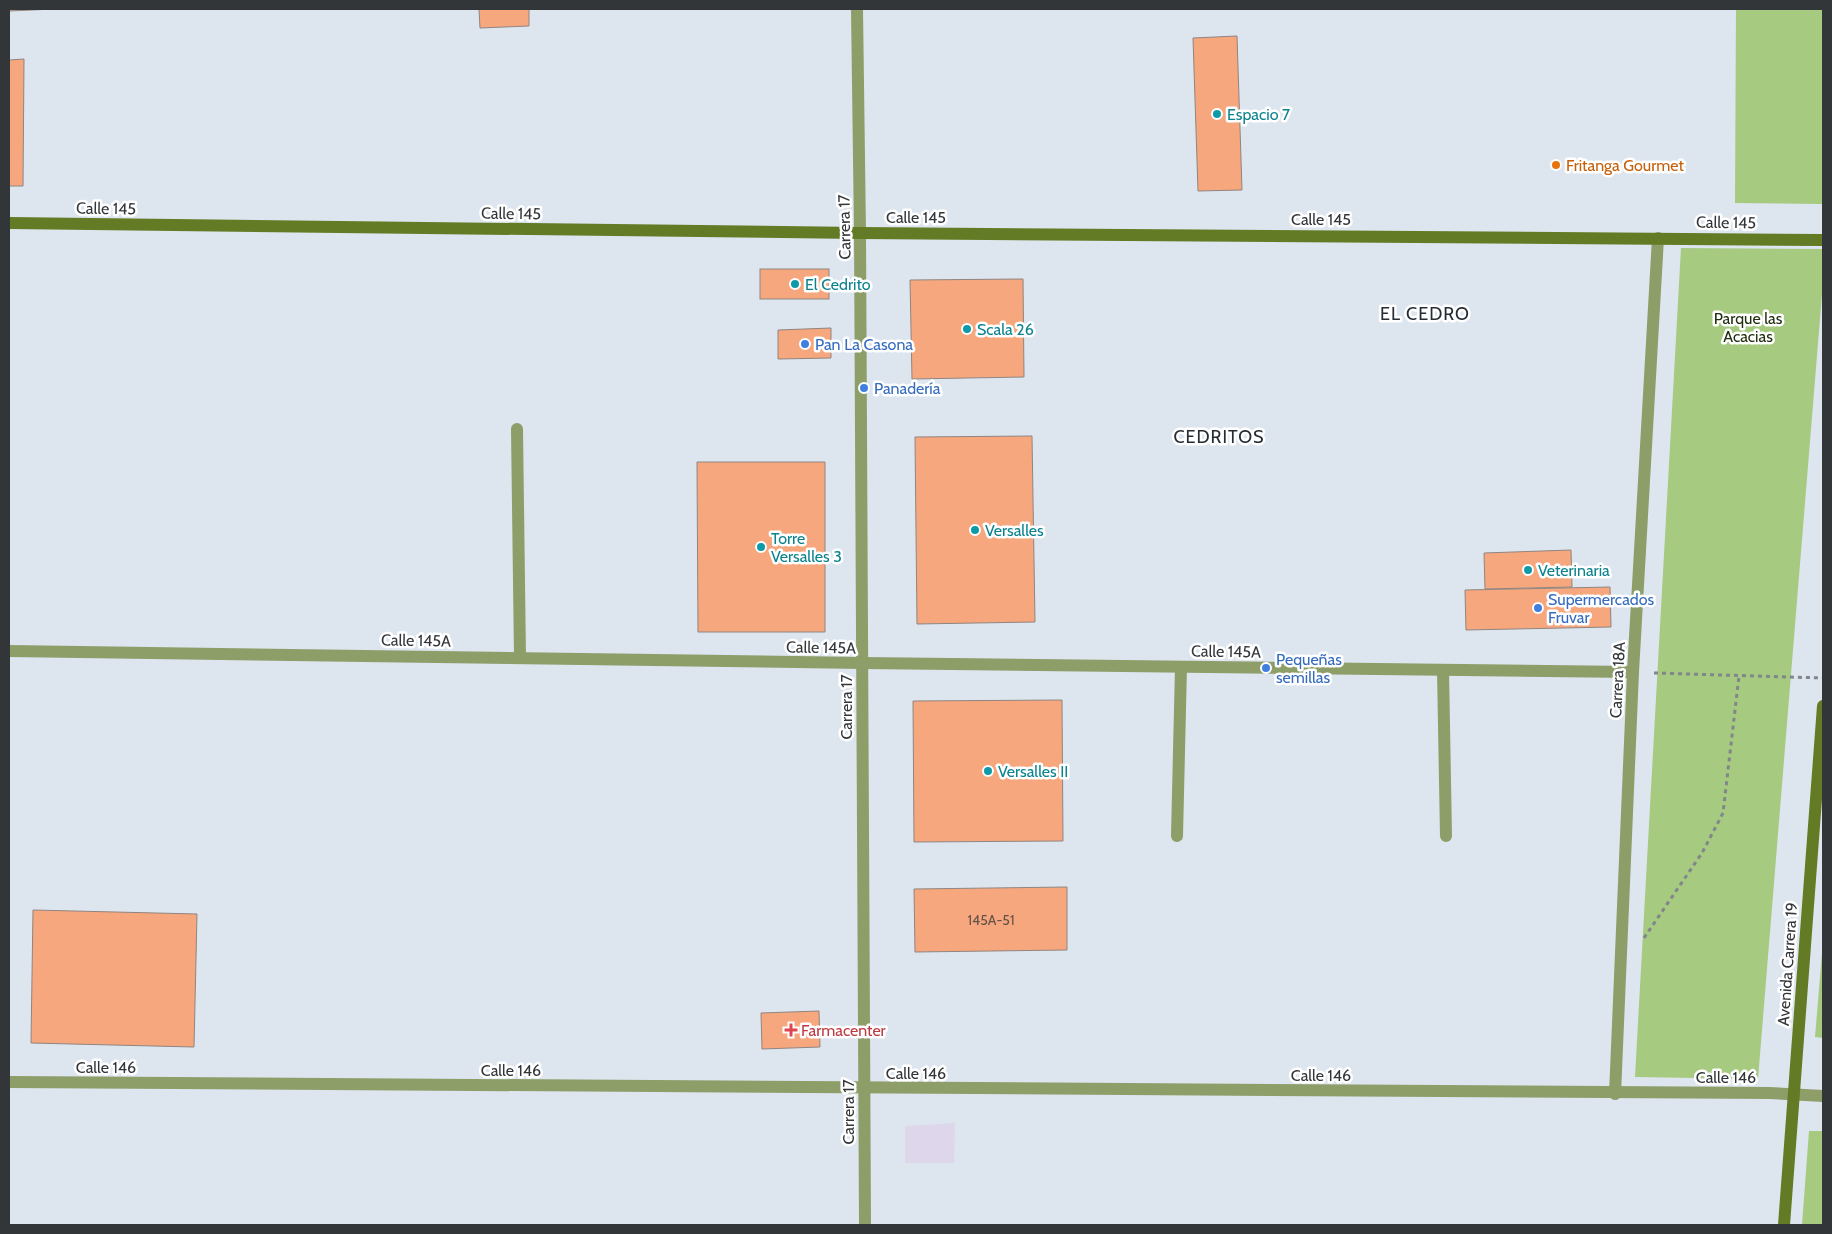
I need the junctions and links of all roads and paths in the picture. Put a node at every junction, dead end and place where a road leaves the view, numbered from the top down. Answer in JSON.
{"nodes":[{"id":1,"x":857,"y":9,"type":"edge"},
{"id":2,"x":9,"y":223,"type":"edge"},
{"id":3,"x":860,"y":233,"type":"junction"},
{"id":4,"x":1658,"y":238,"type":"junction"},
{"id":5,"x":1823,"y":240,"type":"edge"},
{"id":6,"x":517,"y":429,"type":"dead end"},
{"id":7,"x":9,"y":651,"type":"edge"},
{"id":8,"x":520,"y":658,"type":"junction"},
{"id":9,"x":862,"y":664,"type":"junction"},
{"id":10,"x":1182,"y":667,"type":"junction"},
{"id":11,"x":1443,"y":670,"type":"junction"},
{"id":12,"x":1633,"y":672,"type":"junction"},
{"id":13,"x":1739,"y":676,"type":"junction"},
{"id":14,"x":1823,"y":678,"type":"edge"},
{"id":15,"x":1823,"y":706,"type":"edge"},
{"id":16,"x":1177,"y":836,"type":"dead end"},
{"id":17,"x":1446,"y":836,"type":"dead end"},
{"id":18,"x":1622,"y":946,"type":"junction"},
{"id":19,"x":9,"y":1082,"type":"edge"},
{"id":20,"x":864,"y":1088,"type":"junction"},
{"id":21,"x":1615,"y":1094,"type":"junction"},
{"id":22,"x":1793,"y":1094,"type":"junction"},
{"id":23,"x":1823,"y":1096,"type":"edge"},
{"id":24,"x":865,"y":1225,"type":"edge"},
{"id":25,"x":1784,"y":1225,"type":"edge"}],
"edges":[{"from":1,"to":3,"type":"street","name":"Carrera 17"},
{"from":2,"to":3,"type":"street","name":"Calle 145"},
{"from":3,"to":4,"type":"street","name":"Calle 145"},
{"from":3,"to":9,"type":"street","name":"Carrera 17"},
{"from":4,"to":5,"type":"street","name":"Calle 145"},
{"from":4,"to":12,"type":"street","name":"Carrera 18A"},
{"from":6,"to":8,"type":"street"},
{"from":7,"to":8,"type":"street","name":"Calle 145A"},
{"from":8,"to":9,"type":"street","name":"Calle 145A"},
{"from":9,"to":10,"type":"street","name":"Calle 145A"},
{"from":9,"to":20,"type":"street","name":"Carrera 17"},
{"from":10,"to":11,"type":"street","name":"Calle 145A"},
{"from":10,"to":16,"type":"street"},
{"from":11,"to":12,"type":"street","name":"Calle 145A"},
{"from":11,"to":17,"type":"street"},
{"from":12,"to":13,"type":"path"},
{"from":12,"to":18,"type":"street","name":"Carrera 18A"},
{"from":13,"to":14,"type":"path"},
{"from":13,"to":18,"type":"path"},
{"from":15,"to":22,"type":"street","name":"Avenida Carrera 19"},
{"from":18,"to":21,"type":"street","name":"Carrera 18A"},
{"from":19,"to":20,"type":"street","name":"Calle 146"},
{"from":20,"to":21,"type":"street","name":"Calle 146"},
{"from":20,"to":24,"type":"street","name":"Carrera 17"},
{"from":21,"to":22,"type":"street","name":"Calle 146"},
{"from":22,"to":23,"type":"street","name":"Calle 146"},
{"from":22,"to":25,"type":"street","name":"Avenida Carrera 19"}]}
